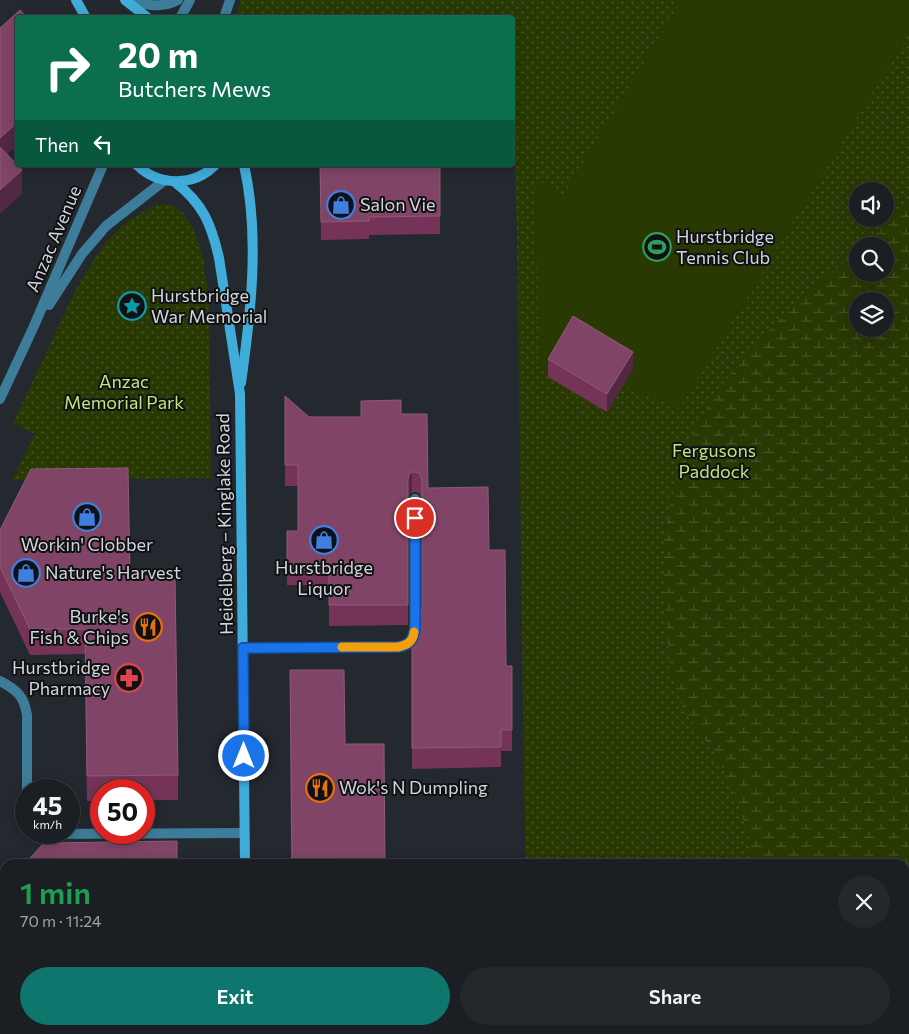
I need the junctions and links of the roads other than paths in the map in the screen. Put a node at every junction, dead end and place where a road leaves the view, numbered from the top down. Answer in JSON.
{"nodes":[{"id":1,"x":76,"y":0,"type":"edge"},
{"id":2,"x":125,"y":0,"type":"edge"},
{"id":3,"x":130,"y":0,"type":"edge"},
{"id":4,"x":178,"y":0,"type":"edge"},
{"id":5,"x":190,"y":0,"type":"edge"},
{"id":6,"x":230,"y":0,"type":"edge"},
{"id":7,"x":84,"y":15,"type":"edge"},
{"id":8,"x":144,"y":15,"type":"edge"},
{"id":9,"x":182,"y":15,"type":"edge"},
{"id":10,"x":225,"y":15,"type":"edge"},
{"id":11,"x":102,"y":167,"type":"edge"},
{"id":12,"x":139,"y":167,"type":"edge"},
{"id":13,"x":213,"y":167,"type":"edge"},
{"id":14,"x":244,"y":167,"type":"edge"},
{"id":15,"x":170,"y":181,"type":"junction"},
{"id":16,"x":34,"y":326,"type":"junction"},
{"id":17,"x":240,"y":394,"type":"junction"},
{"id":18,"x":0,"y":399,"type":"edge"},
{"id":19,"x":415,"y":500,"type":"dead end"},
{"id":20,"x":243,"y":648,"type":"junction"},
{"id":21,"x":0,"y":681,"type":"edge"},
{"id":22,"x":27,"y":779,"type":"edge"},
{"id":23,"x":244,"y":833,"type":"junction"},
{"id":24,"x":80,"y":834,"type":"edge"},
{"id":25,"x":245,"y":859,"type":"edge"}],
"edges":[{"from":1,"to":7,"type":"main road"},
{"from":2,"to":8,"type":"main road"},
{"from":3,"to":4,"type":"street"},
{"from":5,"to":9,"type":"street"},
{"from":6,"to":10,"type":"street"},
{"from":11,"to":16,"type":"street","name":"Anzac Avenue"},
{"from":12,"to":15,"type":"main road","name":"Heidelberg – Kinglake Road"},
{"from":13,"to":15,"type":"main road"},
{"from":14,"to":17,"type":"main road","name":"Heidelberg – Kinglake Road"},
{"from":15,"to":16,"type":"street","name":"Anzac Avenue"},
{"from":15,"to":17,"type":"main road","name":"Heidelberg – Kinglake Road"},
{"from":16,"to":18,"type":"street","name":"Anzac Avenue"},
{"from":17,"to":20,"type":"main road","name":"Heidelberg – Kinglake Road"},
{"from":19,"to":20,"type":"street"},
{"from":20,"to":23,"type":"main road","name":"Heidelberg – Kinglake Road"},
{"from":21,"to":22,"type":"street"},
{"from":23,"to":24,"type":"street"},
{"from":23,"to":25,"type":"main road","name":"Heidelberg – Kinglake Road"}]}
